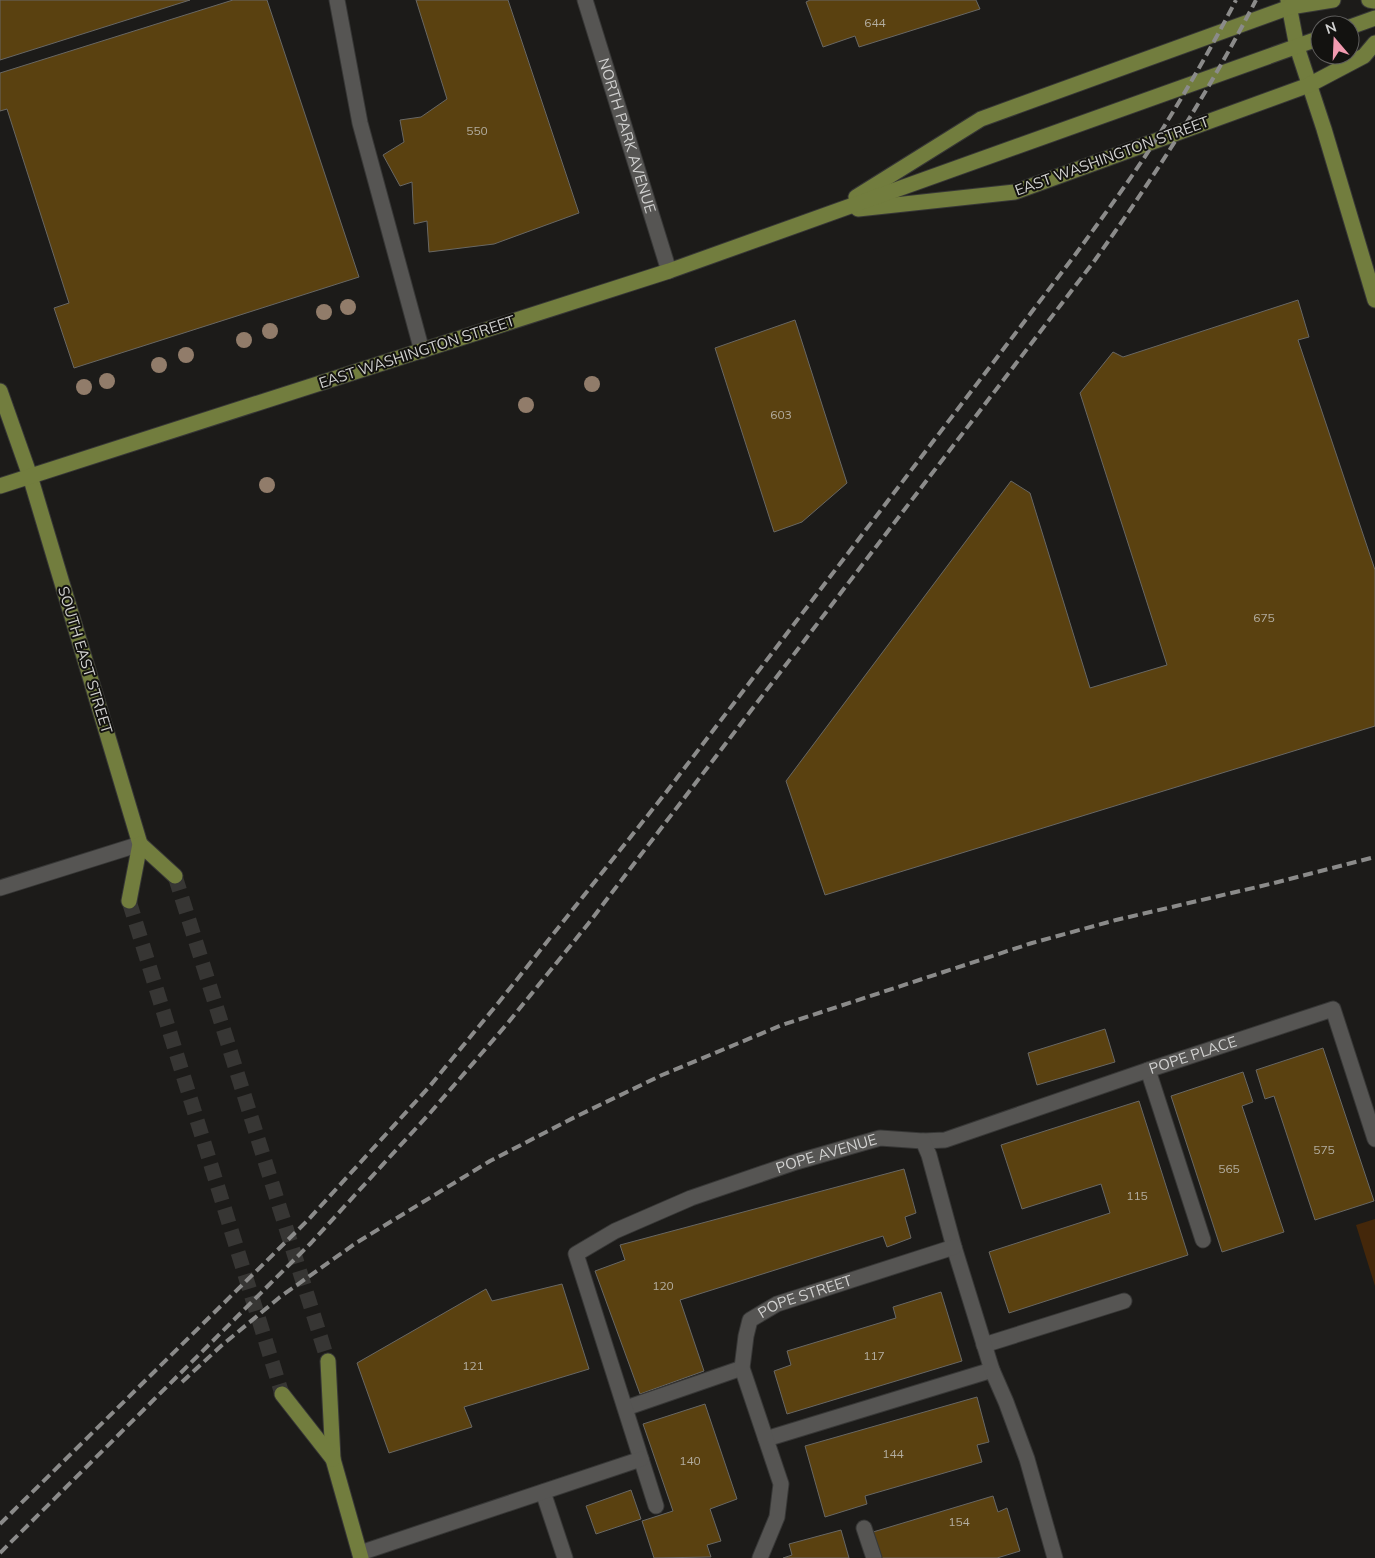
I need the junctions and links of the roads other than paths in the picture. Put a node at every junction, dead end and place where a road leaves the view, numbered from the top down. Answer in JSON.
{"nodes":[{"id":1,"x":337,"y":0,"type":"edge"},
{"id":2,"x":585,"y":0,"type":"edge"},
{"id":3,"x":1333,"y":0,"type":"edge"},
{"id":4,"x":1369,"y":0,"type":"edge"},
{"id":5,"x":1375,"y":1,"type":"edge"},
{"id":6,"x":1288,"y":2,"type":"edge"},
{"id":7,"x":1375,"y":18,"type":"edge"},
{"id":8,"x":1360,"y":23,"type":"edge"},
{"id":9,"x":1310,"y":42,"type":"edge"},
{"id":10,"x":1375,"y":43,"type":"edge"},
{"id":11,"x":1297,"y":47,"type":"junction"},
{"id":12,"x":1309,"y":85,"type":"junction"},
{"id":13,"x":832,"y":212,"type":"junction"},
{"id":14,"x":669,"y":271,"type":"junction"},
{"id":15,"x":1375,"y":300,"type":"edge"},
{"id":16,"x":422,"y":351,"type":"junction"},
{"id":17,"x":0,"y":391,"type":"edge"},
{"id":18,"x":30,"y":476,"type":"junction"},
{"id":19,"x":0,"y":486,"type":"edge"},
{"id":20,"x":140,"y":844,"type":"junction"},
{"id":21,"x":175,"y":876,"type":"tunnel mouth"},
{"id":22,"x":0,"y":888,"type":"edge"},
{"id":23,"x":129,"y":901,"type":"tunnel mouth"},
{"id":24,"x":1148,"y":1070,"type":"junction"},
{"id":25,"x":1375,"y":1139,"type":"edge"},
{"id":26,"x":923,"y":1141,"type":"junction"},
{"id":27,"x":1203,"y":1240,"type":"dead end"},
{"id":28,"x":954,"y":1247,"type":"junction"},
{"id":29,"x":1124,"y":1301,"type":"dead end"},
{"id":30,"x":984,"y":1344,"type":"junction"},
{"id":31,"x":328,"y":1361,"type":"tunnel mouth"},
{"id":32,"x":742,"y":1368,"type":"junction"},
{"id":33,"x":992,"y":1370,"type":"junction"},
{"id":34,"x":282,"y":1394,"type":"tunnel mouth"},
{"id":35,"x":626,"y":1408,"type":"junction"},
{"id":36,"x":766,"y":1439,"type":"junction"},
{"id":37,"x":333,"y":1459,"type":"junction"},
{"id":38,"x":641,"y":1459,"type":"junction"},
{"id":39,"x":542,"y":1492,"type":"junction"},
{"id":40,"x":656,"y":1506,"type":"dead end"},
{"id":41,"x":864,"y":1528,"type":"dead end"},
{"id":42,"x":361,"y":1556,"type":"edge"},
{"id":43,"x":560,"y":1557,"type":"edge"},
{"id":44,"x":760,"y":1558,"type":"edge"},
{"id":45,"x":874,"y":1558,"type":"edge"},
{"id":46,"x":1055,"y":1558,"type":"edge"}],
"edges":[{"from":1,"to":16,"type":"street"},
{"from":2,"to":14,"type":"street","name":"NORTH PARK AVENUE"},
{"from":3,"to":6,"type":"main road","name":"EAST WASHINGTON STREET"},
{"from":4,"to":5,"type":"main road"},
{"from":6,"to":11,"type":"main road"},
{"from":6,"to":13,"type":"main road","name":"EAST WASHINGTON STREET"},
{"from":7,"to":8,"type":"main road"},
{"from":9,"to":11,"type":"main road","name":"EAST WASHINGTON STREET"},
{"from":10,"to":12,"type":"main road","name":"EAST WASHINGTON STREET"},
{"from":11,"to":12,"type":"main road"},
{"from":11,"to":13,"type":"main road","name":"EAST WASHINGTON STREET"},
{"from":12,"to":13,"type":"main road","name":"EAST WASHINGTON STREET"},
{"from":12,"to":15,"type":"main road"},
{"from":13,"to":14,"type":"main road","name":"EAST WASHINGTON STREET"},
{"from":14,"to":16,"type":"main road","name":"EAST WASHINGTON STREET"},
{"from":16,"to":18,"type":"main road","name":"EAST WASHINGTON STREET"},
{"from":17,"to":18,"type":"main road","name":"SOUTH EAST STREET"},
{"from":18,"to":19,"type":"main road","name":"EAST WASHINGTON STREET"},
{"from":18,"to":20,"type":"main road","name":"SOUTH EAST STREET"},
{"from":20,"to":21,"type":"main road"},
{"from":20,"to":22,"type":"street"},
{"from":20,"to":23,"type":"main road","name":"SOUTH EAST STREET"},
{"from":24,"to":25,"type":"street","name":"POPE PLACE"},
{"from":24,"to":26,"type":"street","name":"POPE PLACE"},
{"from":24,"to":27,"type":"street"},
{"from":26,"to":28,"type":"street"},
{"from":26,"to":35,"type":"street","name":"POPE AVENUE"},
{"from":28,"to":30,"type":"street"},
{"from":28,"to":32,"type":"street","name":"POPE STREET"},
{"from":29,"to":30,"type":"street"},
{"from":30,"to":33,"type":"street"},
{"from":31,"to":37,"type":"main road"},
{"from":32,"to":35,"type":"street"},
{"from":32,"to":36,"type":"street","name":"POPE STREET"},
{"from":33,"to":36,"type":"street"},
{"from":33,"to":46,"type":"street"},
{"from":34,"to":37,"type":"main road"},
{"from":35,"to":38,"type":"street","name":"POPE AVENUE"},
{"from":36,"to":44,"type":"street","name":"POPE STREET"},
{"from":37,"to":42,"type":"main road"},
{"from":38,"to":39,"type":"street"},
{"from":38,"to":40,"type":"street","name":"POPE AVENUE"},
{"from":39,"to":42,"type":"street"},
{"from":39,"to":43,"type":"street"},
{"from":41,"to":45,"type":"street"}]}
